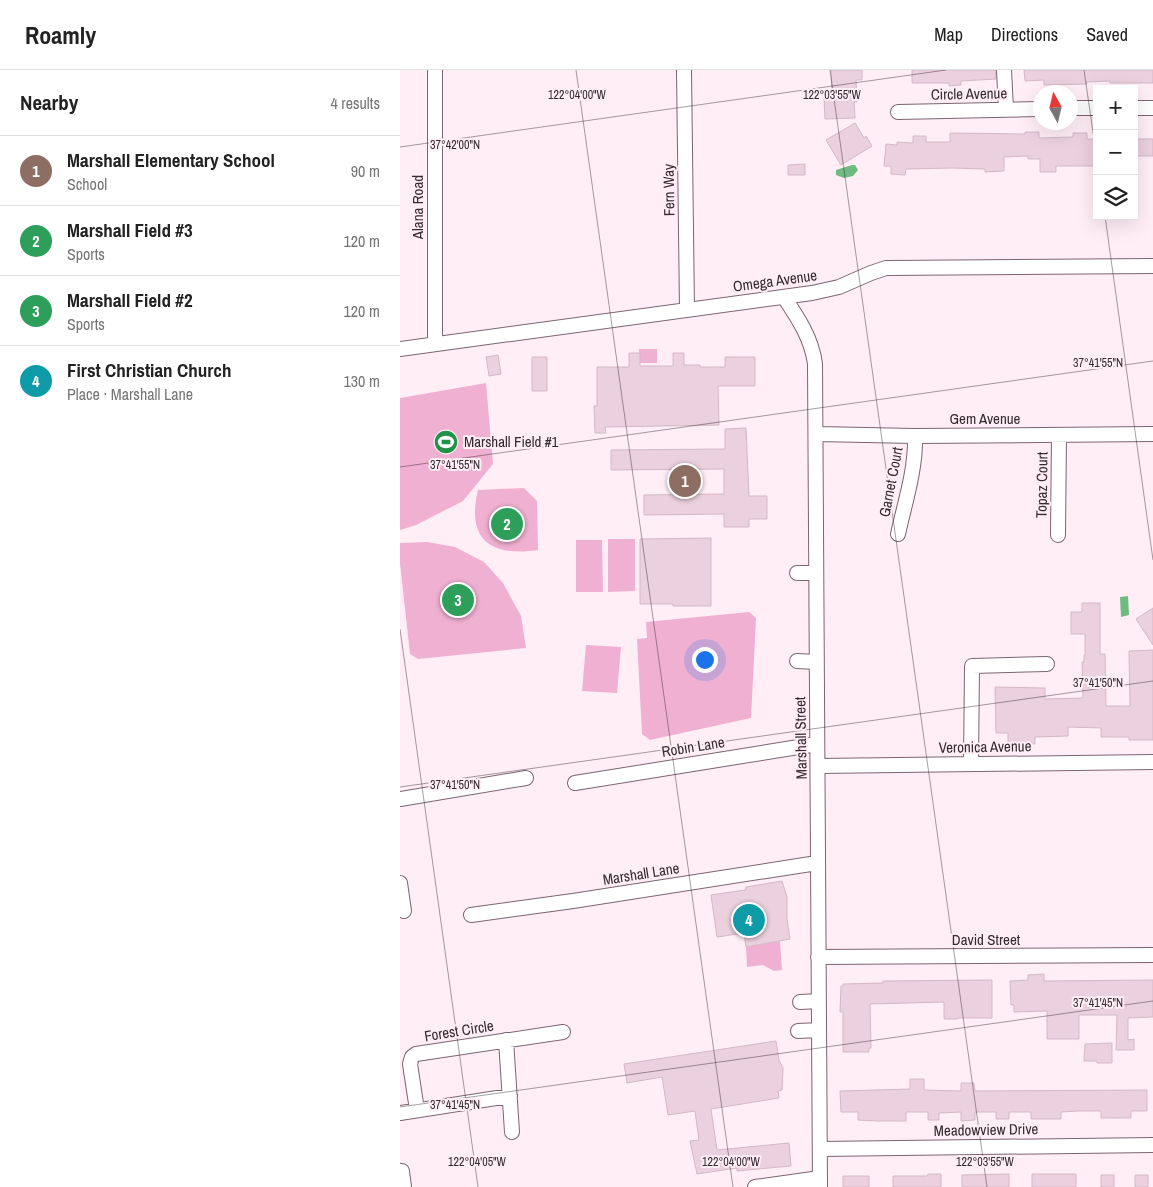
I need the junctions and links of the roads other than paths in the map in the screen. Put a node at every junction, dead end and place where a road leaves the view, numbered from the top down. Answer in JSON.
{"nodes":[{"id":1,"x":434,"y":70,"type":"edge"},
{"id":2,"x":684,"y":70,"type":"edge"},
{"id":3,"x":1004,"y":70,"type":"edge"},
{"id":4,"x":1033,"y":108,"type":"edge"},
{"id":5,"x":1078,"y":108,"type":"edge"},
{"id":6,"x":1093,"y":108,"type":"edge"},
{"id":7,"x":1138,"y":108,"type":"edge"},
{"id":8,"x":1153,"y":108,"type":"edge"},
{"id":9,"x":1006,"y":109,"type":"junction"},
{"id":10,"x":898,"y":112,"type":"dead end"},
{"id":11,"x":1153,"y":266,"type":"edge"},
{"id":12,"x":784,"y":297,"type":"junction"},
{"id":13,"x":687,"y":310,"type":"junction"},
{"id":14,"x":434,"y":344,"type":"junction"},
{"id":15,"x":400,"y":349,"type":"edge"},
{"id":16,"x":816,"y":434,"type":"junction"},
{"id":17,"x":1153,"y":434,"type":"edge"},
{"id":18,"x":1059,"y":435,"type":"junction"},
{"id":19,"x":915,"y":436,"type":"junction"},
{"id":20,"x":898,"y":534,"type":"dead end"},
{"id":21,"x":1058,"y":535,"type":"dead end"},
{"id":22,"x":797,"y":573,"type":"dead end"},
{"id":23,"x":816,"y":573,"type":"junction"},
{"id":24,"x":797,"y":662,"type":"dead end"},
{"id":25,"x":816,"y":662,"type":"junction"},
{"id":26,"x":1047,"y":664,"type":"dead end"},
{"id":27,"x":817,"y":744,"type":"junction"},
{"id":28,"x":1153,"y":762,"type":"edge"},
{"id":29,"x":971,"y":763,"type":"junction"},
{"id":30,"x":818,"y":766,"type":"junction"},
{"id":31,"x":526,"y":778,"type":"dead end"},
{"id":32,"x":575,"y":783,"type":"dead end"},
{"id":33,"x":400,"y":799,"type":"edge"},
{"id":34,"x":817,"y":863,"type":"junction"},
{"id":35,"x":400,"y":883,"type":"edge"},
{"id":36,"x":404,"y":911,"type":"dead end"},
{"id":37,"x":471,"y":915,"type":"dead end"},
{"id":38,"x":1153,"y":955,"type":"edge"},
{"id":39,"x":818,"y":957,"type":"junction"},
{"id":40,"x":818,"y":1001,"type":"junction"},
{"id":41,"x":800,"y":1002,"type":"dead end"},
{"id":42,"x":819,"y":1030,"type":"junction"},
{"id":43,"x":798,"y":1031,"type":"dead end"},
{"id":44,"x":563,"y":1032,"type":"dead end"},
{"id":45,"x":506,"y":1040,"type":"junction"},
{"id":46,"x":510,"y":1096,"type":"junction"},
{"id":47,"x":417,"y":1110,"type":"junction"},
{"id":48,"x":400,"y":1113,"type":"edge"},
{"id":49,"x":512,"y":1132,"type":"dead end"},
{"id":50,"x":1153,"y":1145,"type":"edge"},
{"id":51,"x":820,"y":1149,"type":"junction"},
{"id":52,"x":400,"y":1171,"type":"edge"},
{"id":53,"x":820,"y":1182,"type":"edge"},
{"id":54,"x":404,"y":1187,"type":"edge"},
{"id":55,"x":755,"y":1187,"type":"edge"}],
"edges":[{"from":1,"to":14,"type":"street","name":"Alana Road"},
{"from":2,"to":13,"type":"street","name":"Fern Way"},
{"from":3,"to":9,"type":"street"},
{"from":4,"to":9,"type":"street","name":"Circle Avenue"},
{"from":5,"to":6,"type":"street"},
{"from":7,"to":8,"type":"street"},
{"from":9,"to":10,"type":"street","name":"Circle Avenue"},
{"from":11,"to":12,"type":"street","name":"Omega Avenue"},
{"from":12,"to":13,"type":"street","name":"Omega Avenue"},
{"from":12,"to":16,"type":"street","name":"Marshall Street"},
{"from":13,"to":14,"type":"street","name":"Omega Avenue"},
{"from":14,"to":15,"type":"street","name":"Omega Avenue"},
{"from":16,"to":19,"type":"street","name":"Gem Avenue"},
{"from":16,"to":23,"type":"street","name":"Marshall Street"},
{"from":17,"to":18,"type":"street","name":"Gem Avenue"},
{"from":18,"to":19,"type":"street","name":"Gem Avenue"},
{"from":18,"to":21,"type":"street","name":"Topaz Court"},
{"from":19,"to":20,"type":"street","name":"Garnet Court"},
{"from":22,"to":23,"type":"street"},
{"from":23,"to":25,"type":"street","name":"Marshall Street"},
{"from":24,"to":25,"type":"street"},
{"from":25,"to":27,"type":"street","name":"Marshall Street"},
{"from":26,"to":29,"type":"street"},
{"from":27,"to":30,"type":"street","name":"Marshall Street"},
{"from":27,"to":32,"type":"street","name":"Robin Lane"},
{"from":28,"to":29,"type":"street","name":"Veronica Avenue"},
{"from":29,"to":30,"type":"street","name":"Veronica Avenue"},
{"from":30,"to":34,"type":"street","name":"Marshall Street"},
{"from":31,"to":33,"type":"street"},
{"from":34,"to":37,"type":"street","name":"Marshall Lane"},
{"from":34,"to":39,"type":"street","name":"Marshall Street"},
{"from":35,"to":36,"type":"street"},
{"from":38,"to":39,"type":"street","name":"David Street"},
{"from":39,"to":40,"type":"street","name":"Marshall Street"},
{"from":40,"to":41,"type":"street"},
{"from":40,"to":42,"type":"street","name":"Marshall Street"},
{"from":42,"to":43,"type":"street"},
{"from":42,"to":51,"type":"street","name":"Marshall Street"},
{"from":44,"to":45,"type":"street","name":"Forest Circle"},
{"from":45,"to":46,"type":"street","name":"Forest Circle"},
{"from":45,"to":47,"type":"street","name":"Forest Circle"},
{"from":46,"to":47,"type":"street"},
{"from":46,"to":49,"type":"street","name":"Forest Circle"},
{"from":47,"to":48,"type":"street"},
{"from":50,"to":51,"type":"street","name":"Meadowview Drive"},
{"from":51,"to":53,"type":"street","name":"Marshall Street"},
{"from":52,"to":54,"type":"street"},
{"from":53,"to":55,"type":"street"}]}
